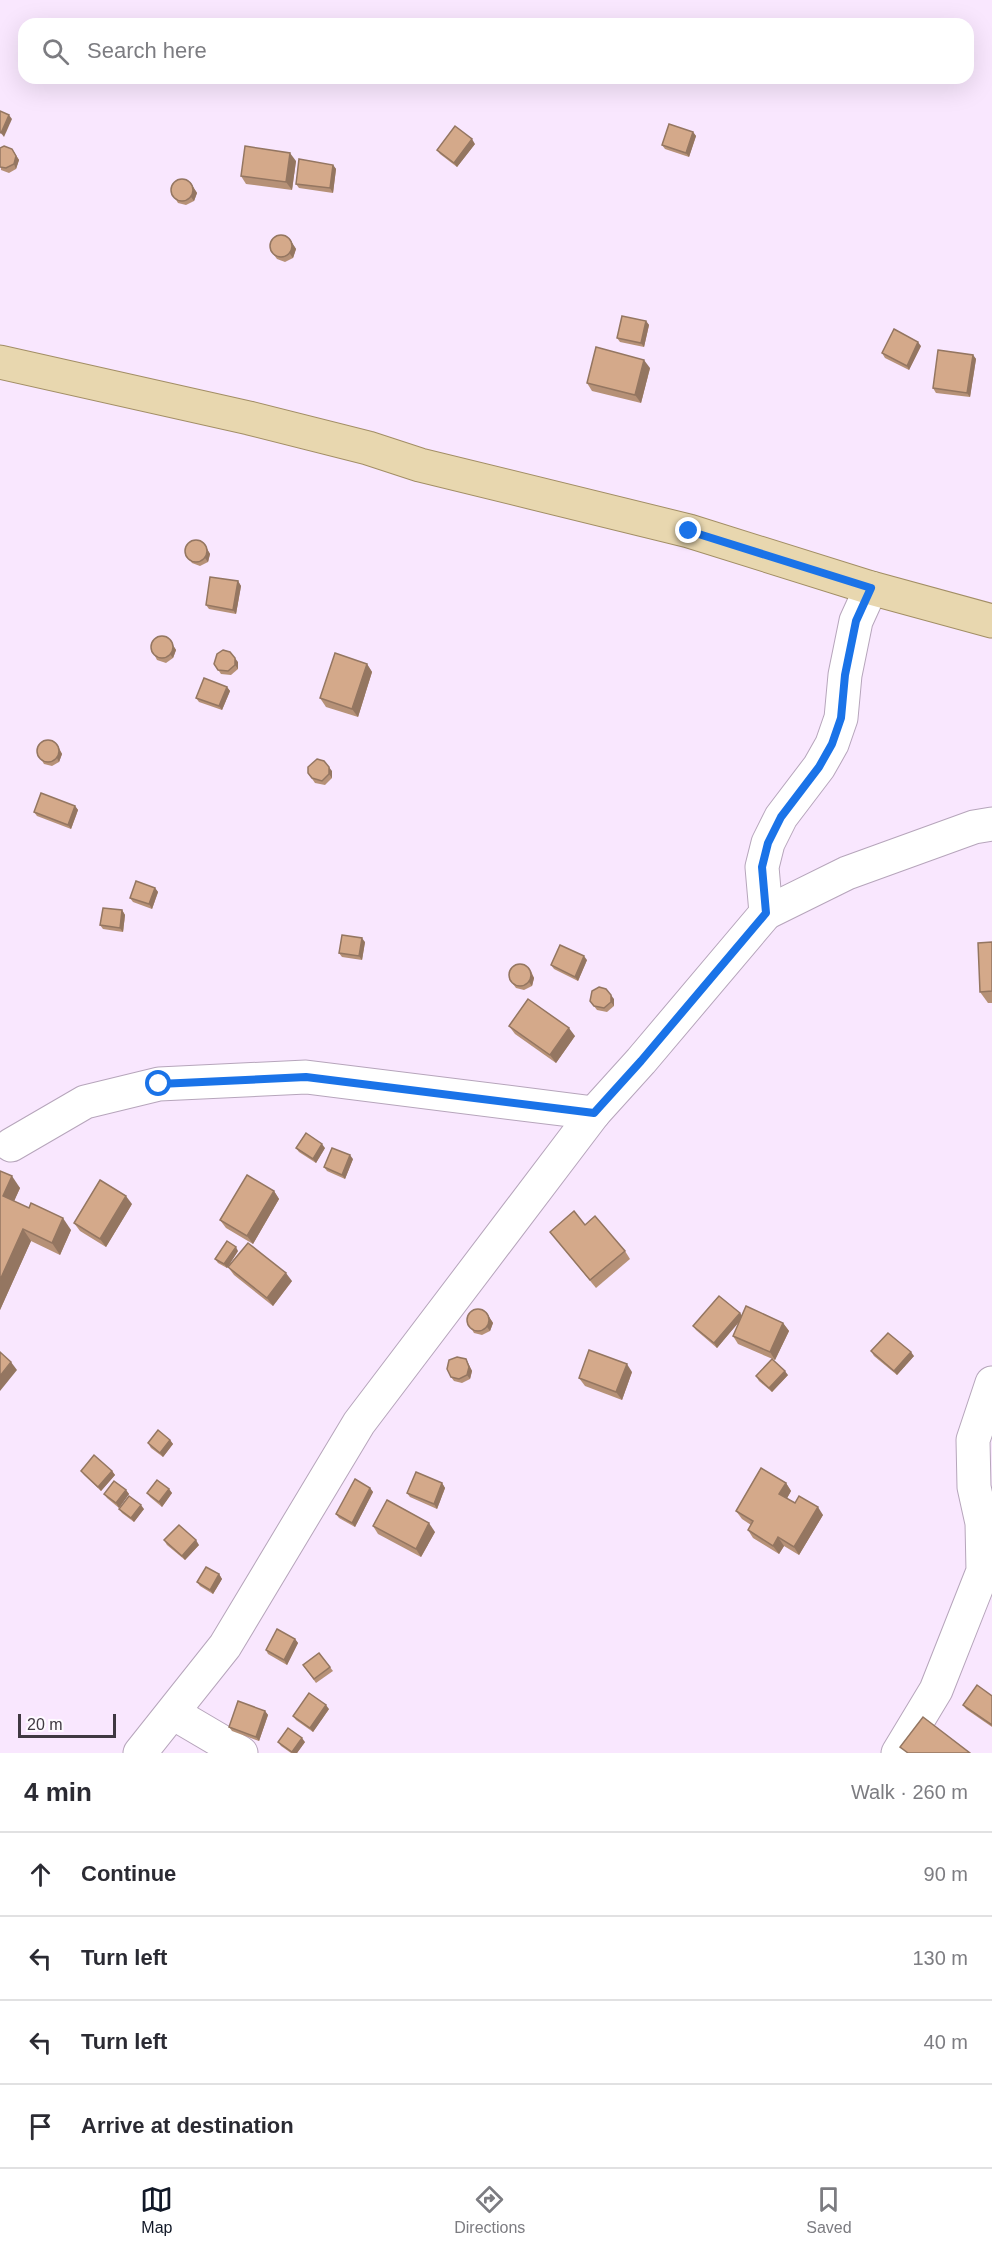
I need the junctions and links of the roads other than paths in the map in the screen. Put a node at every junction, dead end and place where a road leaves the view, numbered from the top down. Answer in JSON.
{"nodes":[{"id":1,"x":0,"y":362,"type":"edge"},
{"id":2,"x":871,"y":588,"type":"junction"},
{"id":3,"x":992,"y":621,"type":"edge"},
{"id":4,"x":992,"y":824,"type":"edge"},
{"id":5,"x":766,"y":913,"type":"junction"},
{"id":6,"x":594,"y":1113,"type":"junction"},
{"id":7,"x":11,"y":1145,"type":"dead end"},
{"id":8,"x":992,"y":1383,"type":"edge"},
{"id":9,"x":173,"y":1713,"type":"junction"},
{"id":10,"x":140,"y":1753,"type":"edge"},
{"id":11,"x":241,"y":1753,"type":"edge"},
{"id":12,"x":898,"y":1753,"type":"edge"}],
"edges":[{"from":1,"to":2,"type":"main road"},
{"from":2,"to":3,"type":"main road"},
{"from":2,"to":5,"type":"street"},
{"from":4,"to":5,"type":"street"},
{"from":5,"to":6,"type":"street"},
{"from":6,"to":7,"type":"street"},
{"from":6,"to":9,"type":"street"},
{"from":8,"to":12,"type":"street"},
{"from":9,"to":10,"type":"street"},
{"from":9,"to":11,"type":"street"}]}
